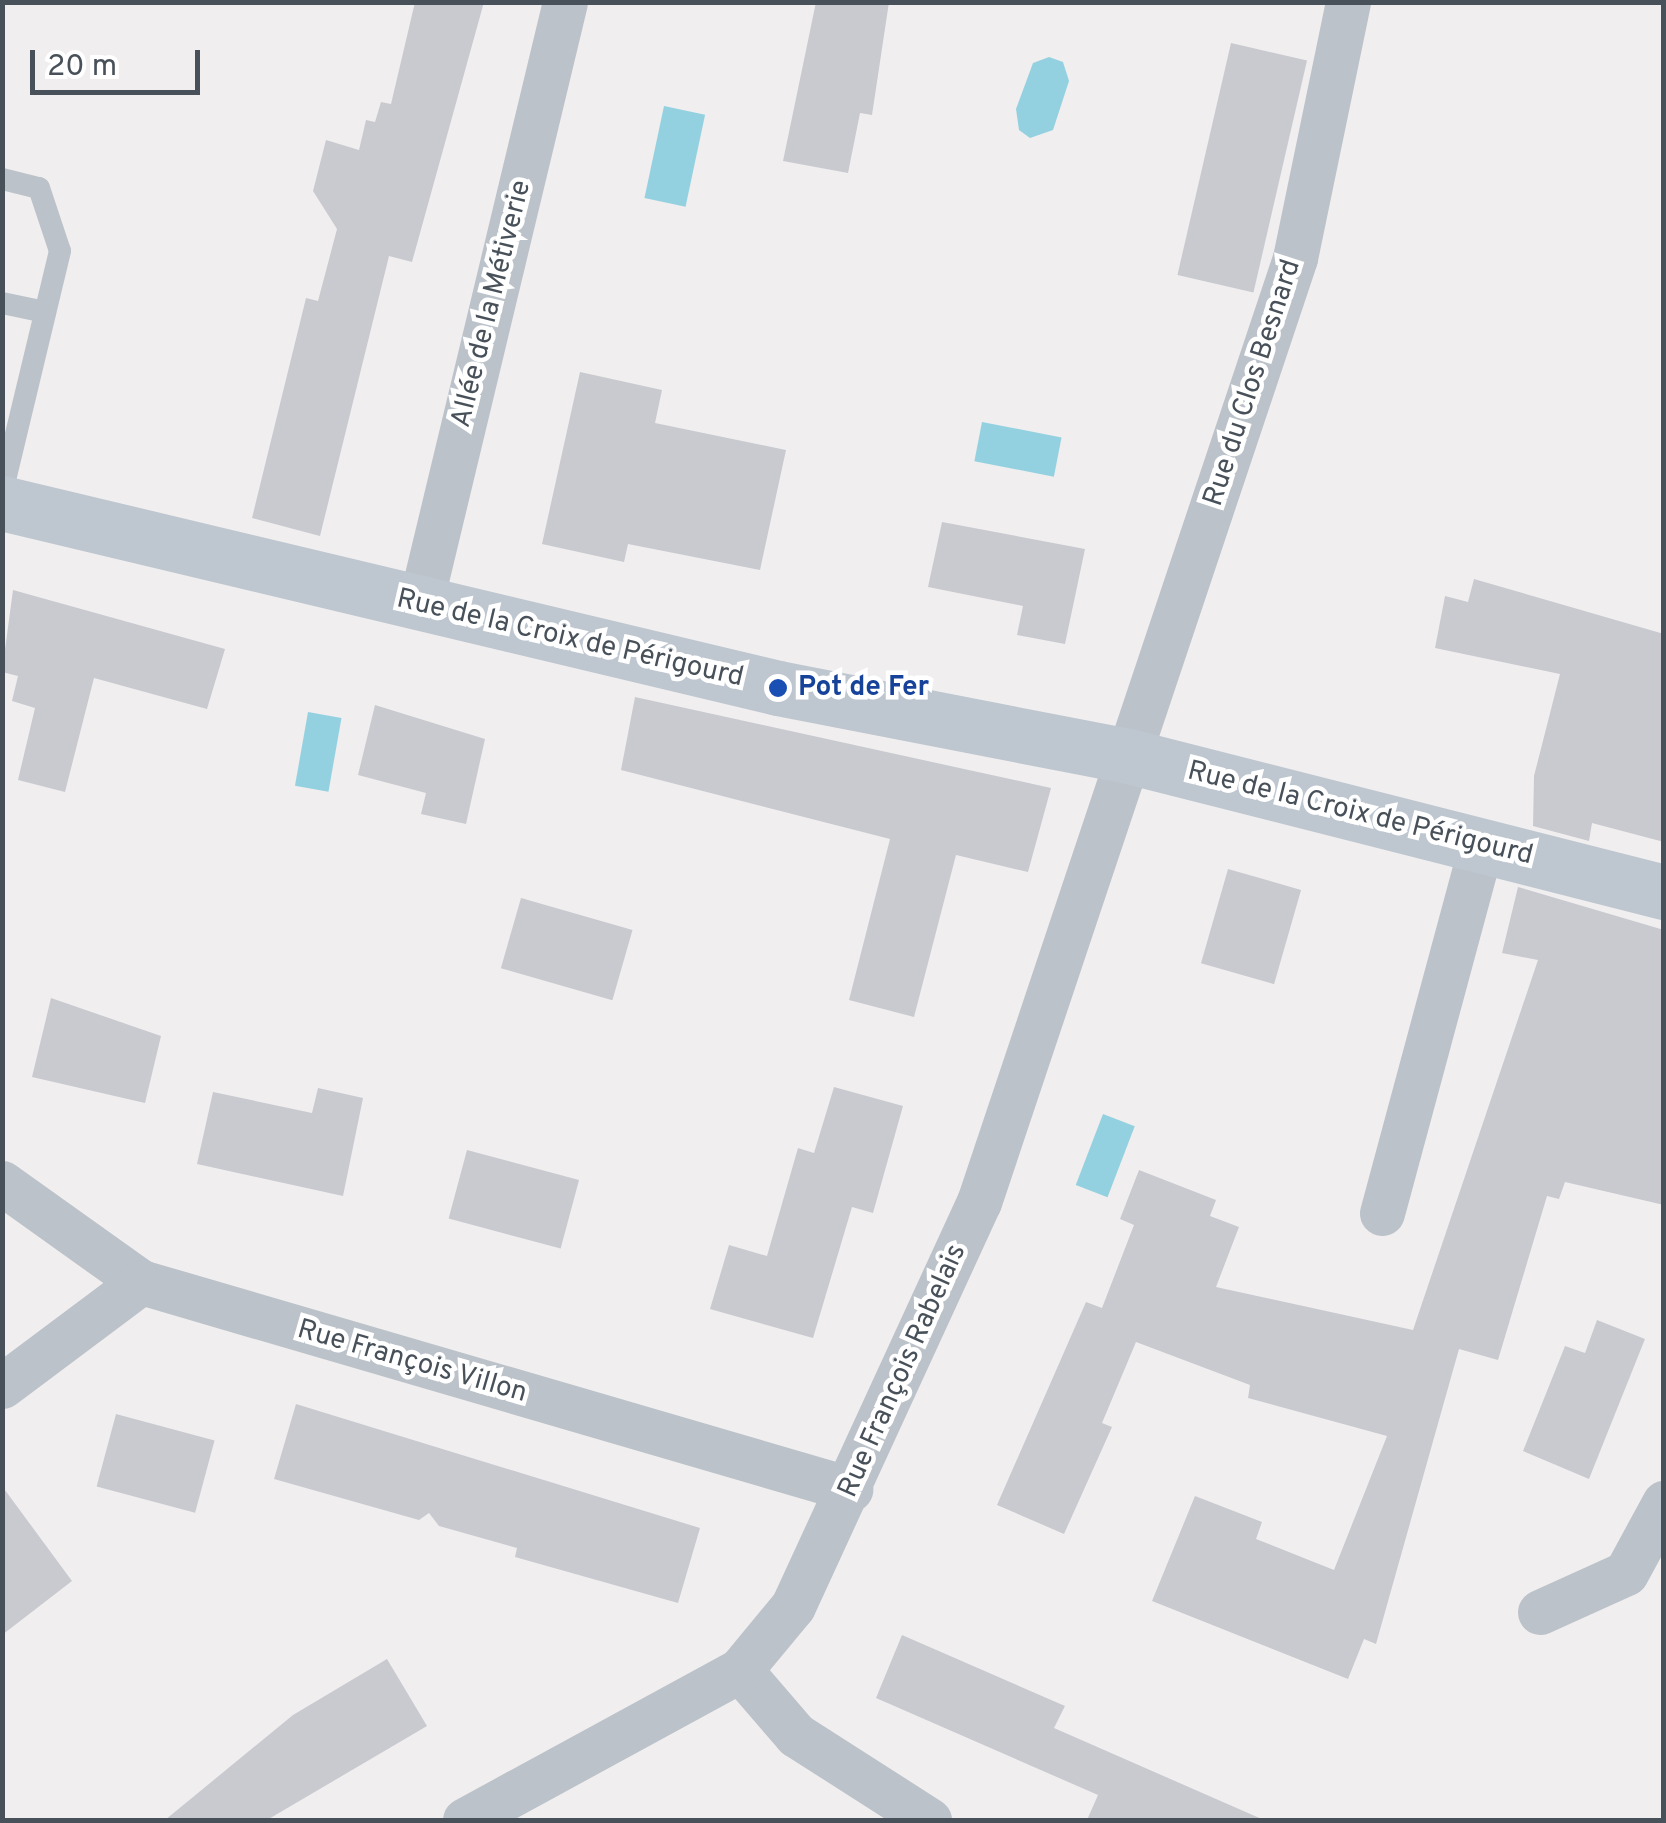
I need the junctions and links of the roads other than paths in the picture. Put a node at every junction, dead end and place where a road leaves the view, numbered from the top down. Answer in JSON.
{"nodes":[{"id":1,"x":565,"y":2,"type":"edge"},
{"id":2,"x":1348,"y":2,"type":"edge"},
{"id":3,"x":2,"y":179,"type":"edge"},
{"id":4,"x":2,"y":303,"type":"edge"},
{"id":5,"x":44,"y":312,"type":"junction"},
{"id":6,"x":2,"y":494,"type":"edge"},
{"id":7,"x":2,"y":502,"type":"edge"},
{"id":8,"x":420,"y":605,"type":"junction"},
{"id":9,"x":1128,"y":756,"type":"junction"},
{"id":10,"x":1482,"y":842,"type":"junction"},
{"id":11,"x":1664,"y":892,"type":"edge"},
{"id":12,"x":2,"y":1183,"type":"edge"},
{"id":13,"x":1382,"y":1213,"type":"dead end"},
{"id":14,"x":141,"y":1282,"type":"junction"},
{"id":15,"x":2,"y":1386,"type":"edge"},
{"id":16,"x":850,"y":1488,"type":"junction"},
{"id":17,"x":1664,"y":1503,"type":"edge"},
{"id":18,"x":1540,"y":1612,"type":"dead end"},
{"id":19,"x":740,"y":1670,"type":"junction"},
{"id":20,"x":465,"y":1820,"type":"edge"},
{"id":21,"x":928,"y":1820,"type":"edge"}],
"edges":[{"from":1,"to":8,"type":"street","name":"Allée de la Métiverie"},
{"from":2,"to":9,"type":"street","name":"Rue du Clos Besnard"},
{"from":3,"to":5,"type":"lane"},
{"from":4,"to":5,"type":"lane"},
{"from":5,"to":6,"type":"lane"},
{"from":7,"to":8,"type":"street","name":"Rue de la Croix de Périgourd"},
{"from":8,"to":9,"type":"street","name":"Rue de la Croix de Périgourd"},
{"from":9,"to":10,"type":"street","name":"Rue de la Croix de Périgourd"},
{"from":9,"to":16,"type":"street","name":"Rue François Rabelais"},
{"from":10,"to":11,"type":"street","name":"Rue de la Croix de Périgourd"},
{"from":10,"to":13,"type":"street"},
{"from":12,"to":14,"type":"street","name":"Rue François Villon"},
{"from":14,"to":15,"type":"street"},
{"from":14,"to":16,"type":"street","name":"Rue François Villon"},
{"from":16,"to":19,"type":"street","name":"Rue François Rabelais"},
{"from":17,"to":18,"type":"street"},
{"from":19,"to":20,"type":"street","name":"Rue François Rabelais"},
{"from":19,"to":21,"type":"street"}]}
